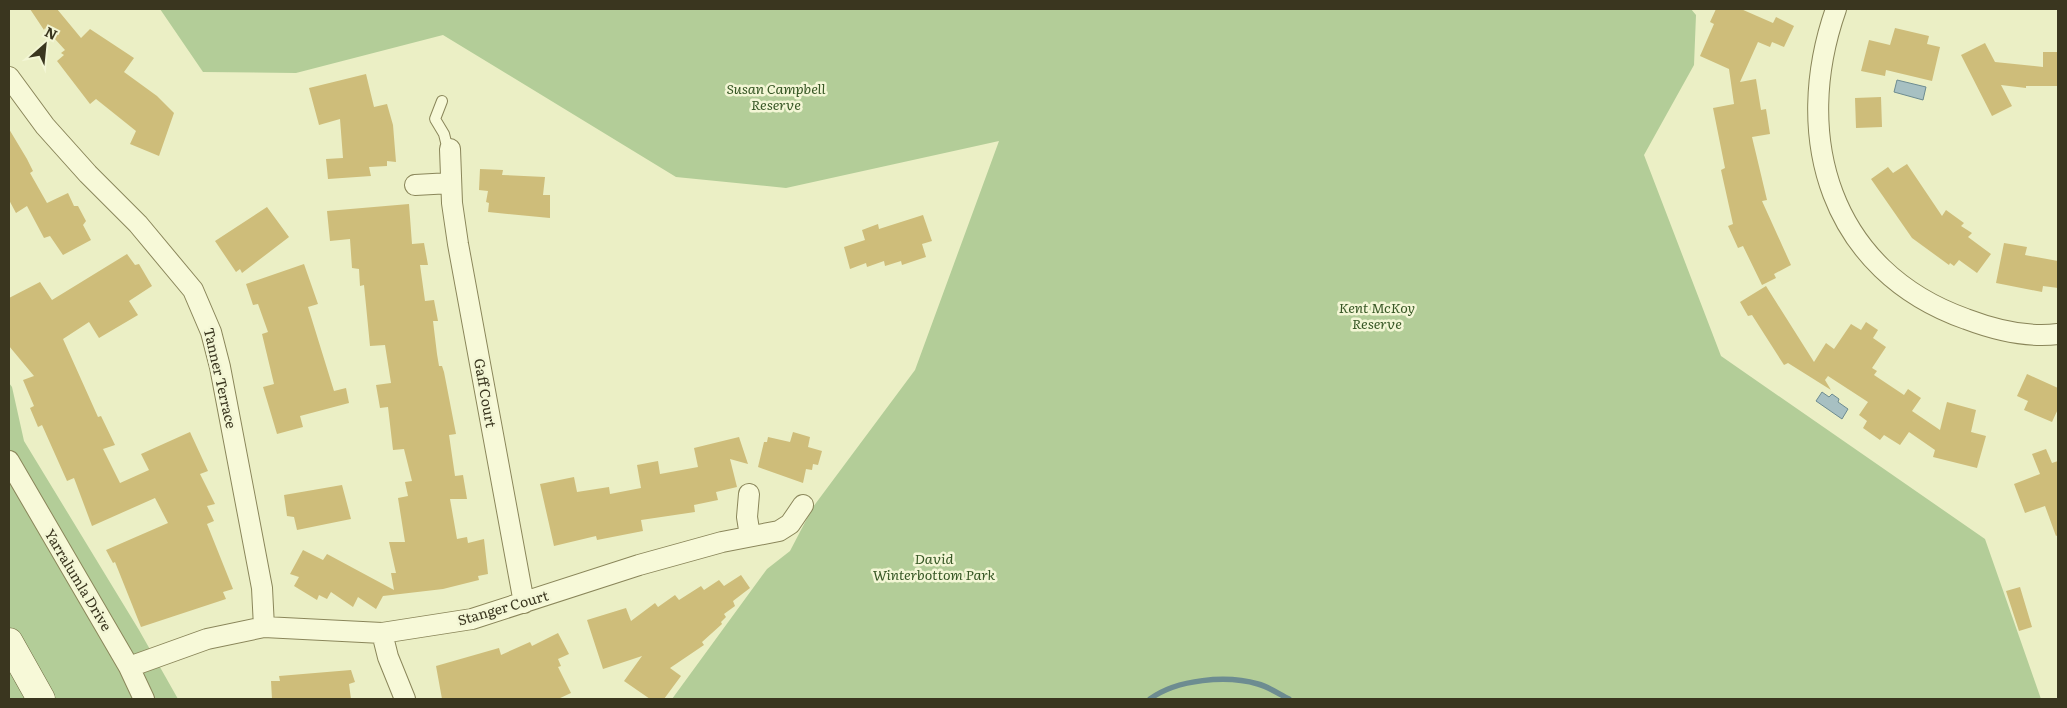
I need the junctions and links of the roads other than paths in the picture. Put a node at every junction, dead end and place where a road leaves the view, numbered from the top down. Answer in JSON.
{"nodes":[{"id":1,"x":1836,"y":9,"type":"edge"},
{"id":2,"x":9,"y":77,"type":"edge"},
{"id":3,"x":442,"y":101,"type":"dead end"},
{"id":4,"x":450,"y":148,"type":"joint"},
{"id":5,"x":451,"y":183,"type":"junction"},
{"id":6,"x":415,"y":185,"type":"dead end"},
{"id":7,"x":2058,"y":334,"type":"edge"},
{"id":8,"x":9,"y":461,"type":"edge"},
{"id":9,"x":749,"y":494,"type":"dead end"},
{"id":10,"x":803,"y":505,"type":"dead end"},
{"id":11,"x":750,"y":536,"type":"junction"},
{"id":12,"x":524,"y":602,"type":"junction"},
{"id":13,"x":264,"y":627,"type":"junction"},
{"id":14,"x":382,"y":633,"type":"junction"},
{"id":15,"x":9,"y":642,"type":"edge"},
{"id":16,"x":130,"y":667,"type":"junction"},
{"id":17,"x":41,"y":699,"type":"edge"},
{"id":18,"x":144,"y":699,"type":"edge"},
{"id":19,"x":405,"y":699,"type":"edge"}],
"edges":[{"from":1,"to":7,"type":"street"},
{"from":2,"to":13,"type":"street","name":"Tanner Terrace"},
{"from":3,"to":4,"type":"lane","name":"Gaff Court"},
{"from":4,"to":5,"type":"street","name":"Gaff Court"},
{"from":5,"to":6,"type":"street"},
{"from":5,"to":12,"type":"street","name":"Gaff Court"},
{"from":8,"to":16,"type":"street","name":"Yarralumla Drive"},
{"from":9,"to":11,"type":"street"},
{"from":10,"to":11,"type":"street","name":"Stanger Court"},
{"from":11,"to":12,"type":"street","name":"Stanger Court"},
{"from":12,"to":14,"type":"street","name":"Stanger Court"},
{"from":13,"to":14,"type":"street","name":"Stanger Court"},
{"from":13,"to":16,"type":"street","name":"Stanger Court"},
{"from":14,"to":19,"type":"street"},
{"from":15,"to":17,"type":"main road"},
{"from":16,"to":18,"type":"street","name":"Yarralumla Drive"}]}
